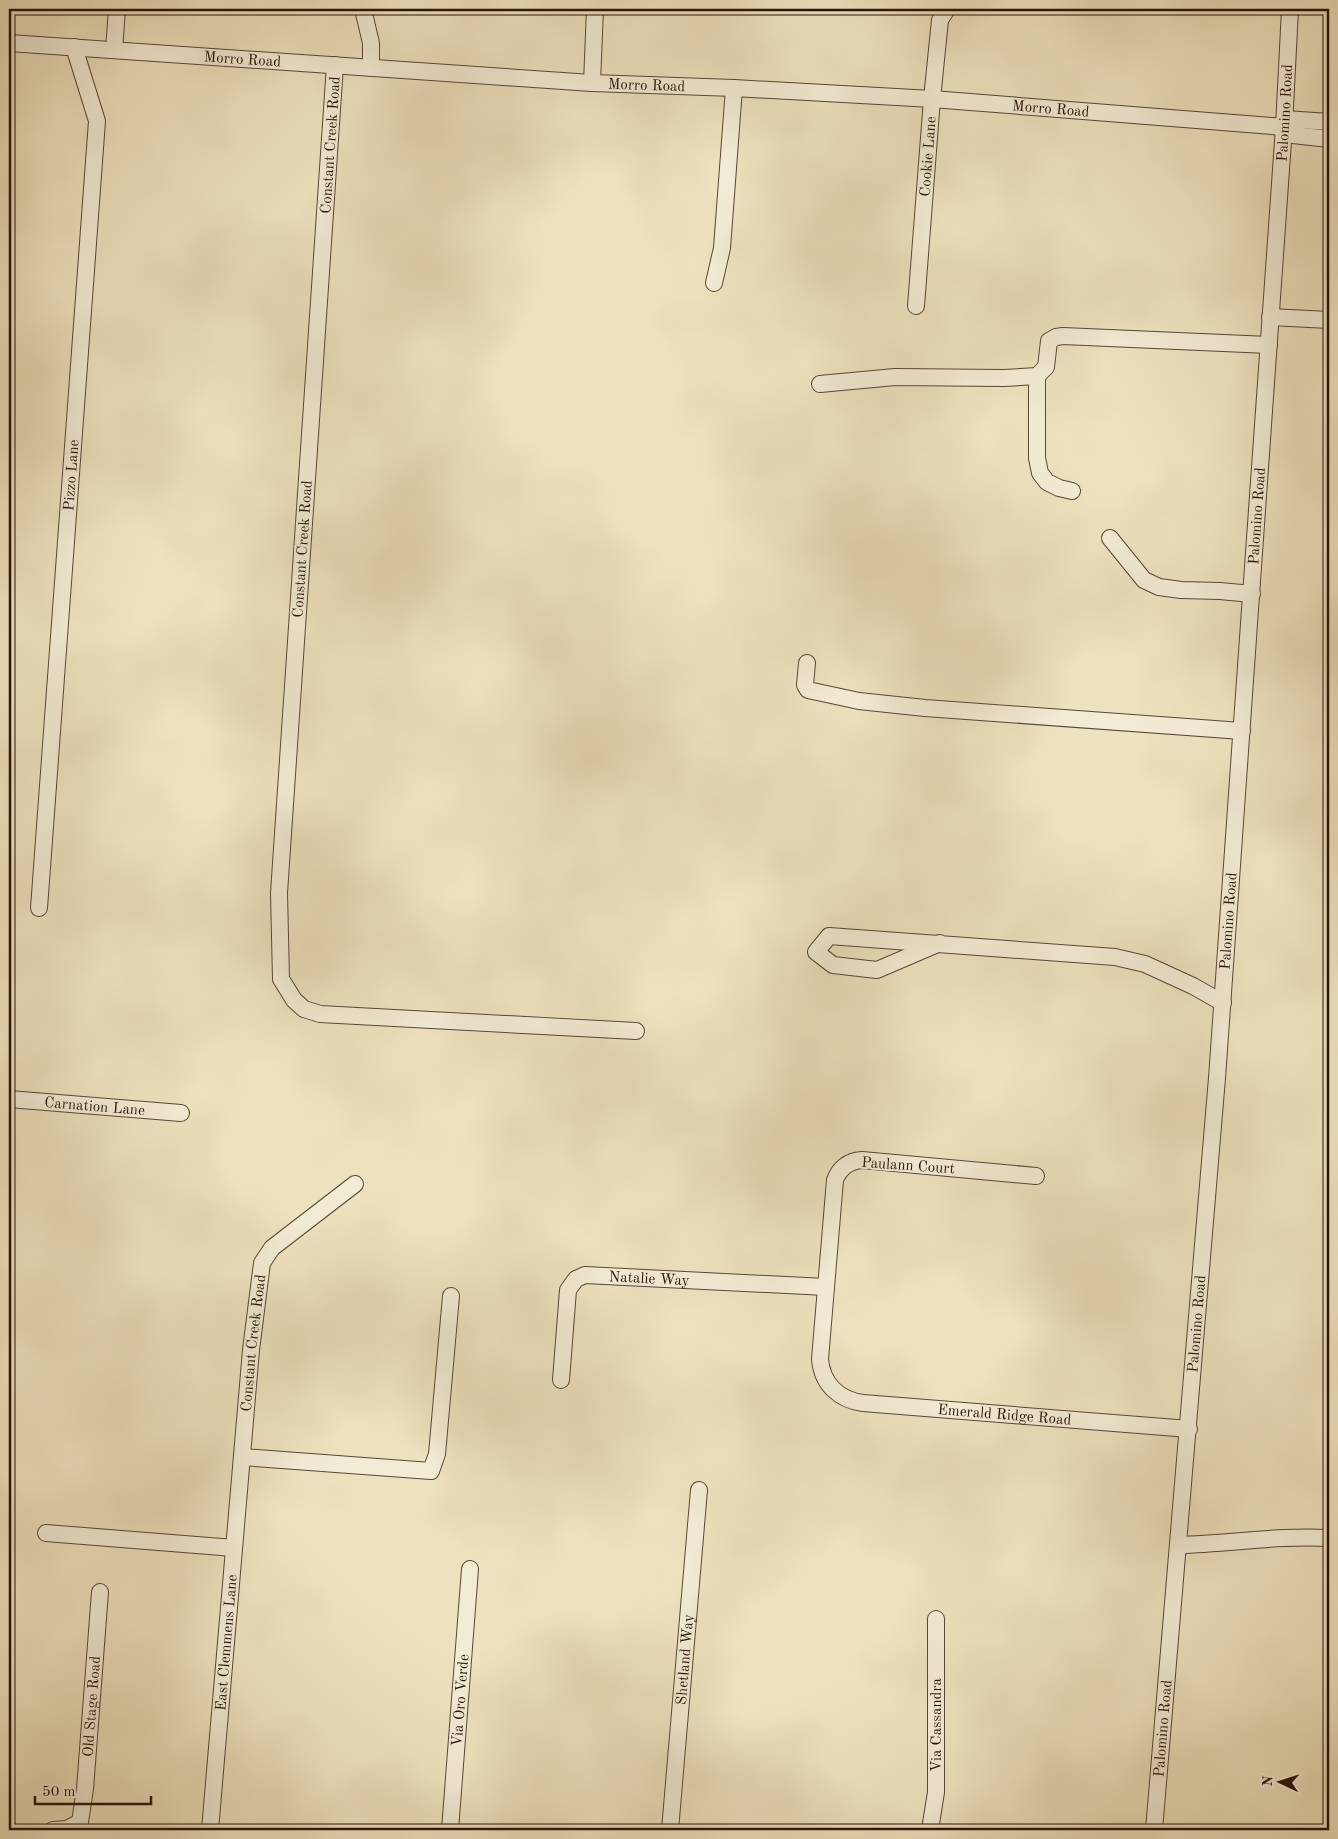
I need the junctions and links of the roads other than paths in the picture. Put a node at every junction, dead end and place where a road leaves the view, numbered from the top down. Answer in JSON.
{"nodes":[{"id":1,"x":117,"y":9,"type":"edge"},
{"id":2,"x":362,"y":9,"type":"edge"},
{"id":3,"x":595,"y":9,"type":"edge"},
{"id":4,"x":947,"y":9,"type":"edge"},
{"id":5,"x":1290,"y":9,"type":"edge"},
{"id":6,"x":9,"y":44,"type":"edge"},
{"id":7,"x":74,"y":47,"type":"junction"},
{"id":8,"x":114,"y":50,"type":"junction"},
{"id":9,"x":335,"y":65,"type":"junction"},
{"id":10,"x":371,"y":68,"type":"junction"},
{"id":11,"x":592,"y":83,"type":"junction"},
{"id":12,"x":734,"y":88,"type":"junction"},
{"id":13,"x":932,"y":99,"type":"junction"},
{"id":14,"x":1329,"y":122,"type":"edge"},
{"id":15,"x":1284,"y":127,"type":"junction"},
{"id":16,"x":1329,"y":139,"type":"edge"},
{"id":17,"x":714,"y":283,"type":"dead end"},
{"id":18,"x":916,"y":306,"type":"dead end"},
{"id":19,"x":1270,"y":317,"type":"junction"},
{"id":20,"x":1329,"y":320,"type":"edge"},
{"id":21,"x":1269,"y":345,"type":"junction"},
{"id":22,"x":1037,"y":376,"type":"junction"},
{"id":23,"x":820,"y":384,"type":"dead end"},
{"id":24,"x":1072,"y":491,"type":"dead end"},
{"id":25,"x":1110,"y":538,"type":"dead end"},
{"id":26,"x":1252,"y":594,"type":"junction"},
{"id":27,"x":806,"y":663,"type":"dead end"},
{"id":28,"x":1242,"y":731,"type":"junction"},
{"id":29,"x":39,"y":908,"type":"dead end"},
{"id":30,"x":940,"y":943,"type":"junction"},
{"id":31,"x":1223,"y":1003,"type":"junction"},
{"id":32,"x":636,"y":1031,"type":"dead end"},
{"id":33,"x":9,"y":1099,"type":"edge"},
{"id":34,"x":181,"y":1113,"type":"dead end"},
{"id":35,"x":1036,"y":1176,"type":"dead end"},
{"id":36,"x":355,"y":1184,"type":"dead end"},
{"id":37,"x":826,"y":1287,"type":"junction"},
{"id":38,"x":451,"y":1296,"type":"dead end"},
{"id":39,"x":561,"y":1380,"type":"dead end"},
{"id":40,"x":1189,"y":1428,"type":"junction"},
{"id":41,"x":242,"y":1457,"type":"junction"},
{"id":42,"x":700,"y":1490,"type":"dead end"},
{"id":43,"x":46,"y":1534,"type":"dead end"},
{"id":44,"x":1329,"y":1538,"type":"edge"},
{"id":45,"x":1179,"y":1545,"type":"junction"},
{"id":46,"x":234,"y":1548,"type":"junction"},
{"id":47,"x":470,"y":1570,"type":"dead end"},
{"id":48,"x":100,"y":1592,"type":"dead end"},
{"id":49,"x":936,"y":1619,"type":"dead end"},
{"id":50,"x":53,"y":1830,"type":"edge"},
{"id":51,"x":210,"y":1830,"type":"edge"},
{"id":52,"x":450,"y":1830,"type":"edge"},
{"id":53,"x":670,"y":1830,"type":"edge"},
{"id":54,"x":930,"y":1830,"type":"edge"},
{"id":55,"x":1154,"y":1830,"type":"edge"}],
"edges":[{"from":1,"to":8,"type":"street"},
{"from":2,"to":10,"type":"street"},
{"from":3,"to":11,"type":"street"},
{"from":4,"to":13,"type":"street","name":"Cookie Lane"},
{"from":5,"to":15,"type":"street","name":"Palomino Road"},
{"from":6,"to":7,"type":"street","name":"Morro Road"},
{"from":7,"to":8,"type":"street","name":"Morro Road"},
{"from":7,"to":29,"type":"street","name":"Pizzo Lane"},
{"from":8,"to":9,"type":"street","name":"Morro Road"},
{"from":9,"to":10,"type":"street","name":"Morro Road"},
{"from":9,"to":32,"type":"street","name":"Constant Creek Road"},
{"from":10,"to":11,"type":"street","name":"Morro Road"},
{"from":11,"to":12,"type":"street","name":"Morro Road"},
{"from":12,"to":13,"type":"street","name":"Morro Road"},
{"from":12,"to":17,"type":"street"},
{"from":13,"to":15,"type":"street","name":"Morro Road"},
{"from":13,"to":18,"type":"street","name":"Cookie Lane"},
{"from":14,"to":15,"type":"street","name":"Morro Road"},
{"from":15,"to":16,"type":"street","name":"Morro Road"},
{"from":15,"to":19,"type":"street","name":"Palomino Road"},
{"from":19,"to":20,"type":"street"},
{"from":19,"to":21,"type":"street","name":"Palomino Road"},
{"from":21,"to":22,"type":"street"},
{"from":21,"to":26,"type":"street","name":"Palomino Road"},
{"from":22,"to":23,"type":"street"},
{"from":22,"to":24,"type":"street"},
{"from":25,"to":26,"type":"street"},
{"from":26,"to":28,"type":"street","name":"Palomino Road"},
{"from":27,"to":28,"type":"street"},
{"from":28,"to":31,"type":"street","name":"Palomino Road"},
{"from":30,"to":30,"type":"street"},
{"from":30,"to":31,"type":"street"},
{"from":31,"to":40,"type":"street","name":"Palomino Road"},
{"from":33,"to":34,"type":"street","name":"Carnation Lane"},
{"from":35,"to":37,"type":"street","name":"Paulann Court"},
{"from":36,"to":41,"type":"street","name":"Constant Creek Road"},
{"from":37,"to":39,"type":"street","name":"Natalie Way"},
{"from":37,"to":40,"type":"street","name":"Emerald Ridge Road"},
{"from":38,"to":41,"type":"street"},
{"from":40,"to":45,"type":"street","name":"Palomino Road"},
{"from":41,"to":46,"type":"street","name":"East Clemmens Lane"},
{"from":42,"to":53,"type":"street","name":"Shetland Way"},
{"from":43,"to":46,"type":"street"},
{"from":44,"to":45,"type":"street"},
{"from":45,"to":55,"type":"street","name":"Palomino Road"},
{"from":46,"to":51,"type":"street","name":"East Clemmens Lane"},
{"from":47,"to":52,"type":"street","name":"Via Oro Verde"},
{"from":48,"to":50,"type":"street","name":"Old Stage Road"},
{"from":49,"to":54,"type":"street","name":"Via Cassandra"}]}
